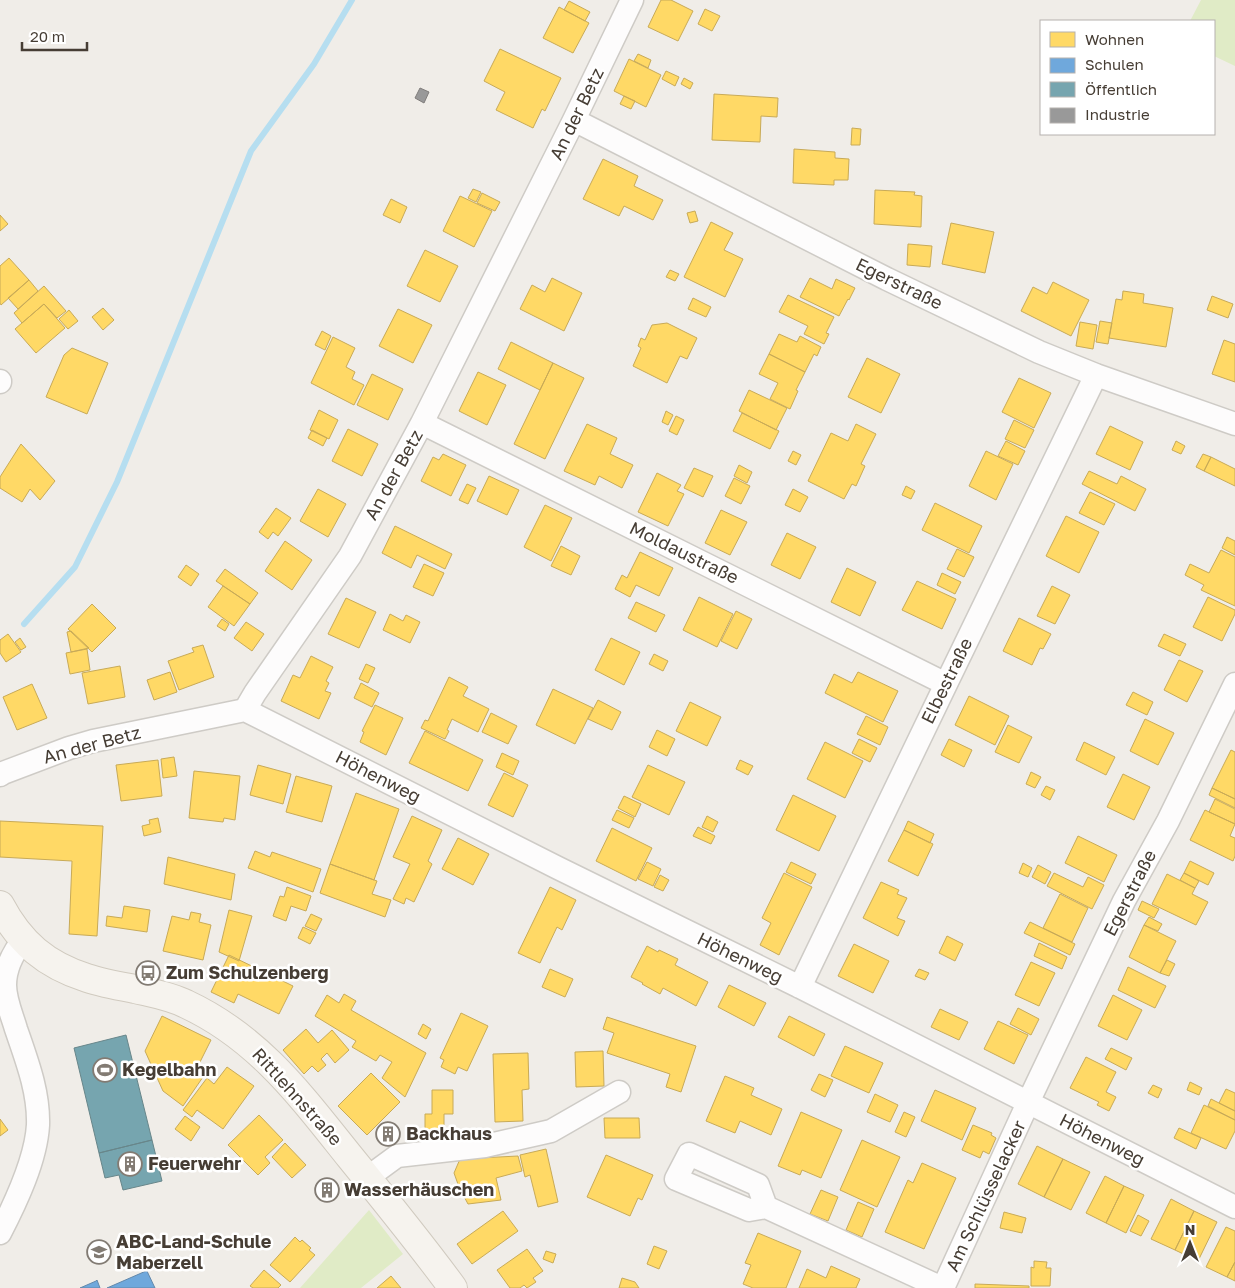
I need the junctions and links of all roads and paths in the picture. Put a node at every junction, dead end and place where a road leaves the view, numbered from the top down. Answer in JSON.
{"nodes":[{"id":1,"x":632,"y":0,"type":"edge"},
{"id":2,"x":574,"y":120,"type":"junction"},
{"id":3,"x":1096,"y":376,"type":"junction"},
{"id":4,"x":422,"y":423,"type":"junction"},
{"id":5,"x":1235,"y":424,"type":"edge"},
{"id":6,"x":946,"y":684,"type":"junction"},
{"id":7,"x":1235,"y":684,"type":"edge"},
{"id":8,"x":245,"y":710,"type":"junction"},
{"id":9,"x":0,"y":775,"type":"edge"},
{"id":10,"x":0,"y":905,"type":"edge"},
{"id":11,"x":23,"y":940,"type":"junction"},
{"id":12,"x":800,"y":987,"type":"junction"},
{"id":13,"x":619,"y":1092,"type":"dead end"},
{"id":14,"x":1028,"y":1104,"type":"junction"},
{"id":15,"x":367,"y":1178,"type":"junction"},
{"id":16,"x":766,"y":1207,"type":"dead end"},
{"id":17,"x":1235,"y":1207,"type":"edge"},
{"id":18,"x":0,"y":1233,"type":"edge"},
{"id":19,"x":453,"y":1288,"type":"edge"},
{"id":20,"x":943,"y":1288,"type":"edge"}],
"edges":[{"from":1,"to":2,"type":"street","name":"An der Betz"},
{"from":2,"to":3,"type":"street","name":"Egerstraße"},
{"from":2,"to":4,"type":"street","name":"An der Betz"},
{"from":3,"to":5,"type":"street","name":"Egerstraße"},
{"from":3,"to":6,"type":"street","name":"Elbestraße"},
{"from":4,"to":6,"type":"street","name":"Moldaustraße"},
{"from":4,"to":8,"type":"street","name":"An der Betz"},
{"from":6,"to":12,"type":"street","name":"Elbestraße"},
{"from":7,"to":14,"type":"street","name":"Egerstraße"},
{"from":8,"to":9,"type":"street","name":"An der Betz"},
{"from":8,"to":12,"type":"street","name":"Höhenweg"},
{"from":10,"to":11,"type":"street","name":"Rittlehnstraße"},
{"from":11,"to":15,"type":"street","name":"Rittlehnstraße"},
{"from":11,"to":18,"type":"street"},
{"from":12,"to":14,"type":"street","name":"Höhenweg"},
{"from":13,"to":15,"type":"street"},
{"from":14,"to":17,"type":"street","name":"Höhenweg"},
{"from":14,"to":20,"type":"street","name":"Am Schlüsselacker"},
{"from":15,"to":19,"type":"street","name":"Rittlehnstraße"},
{"from":16,"to":20,"type":"street","name":"Am Schlüsselacker"}]}
